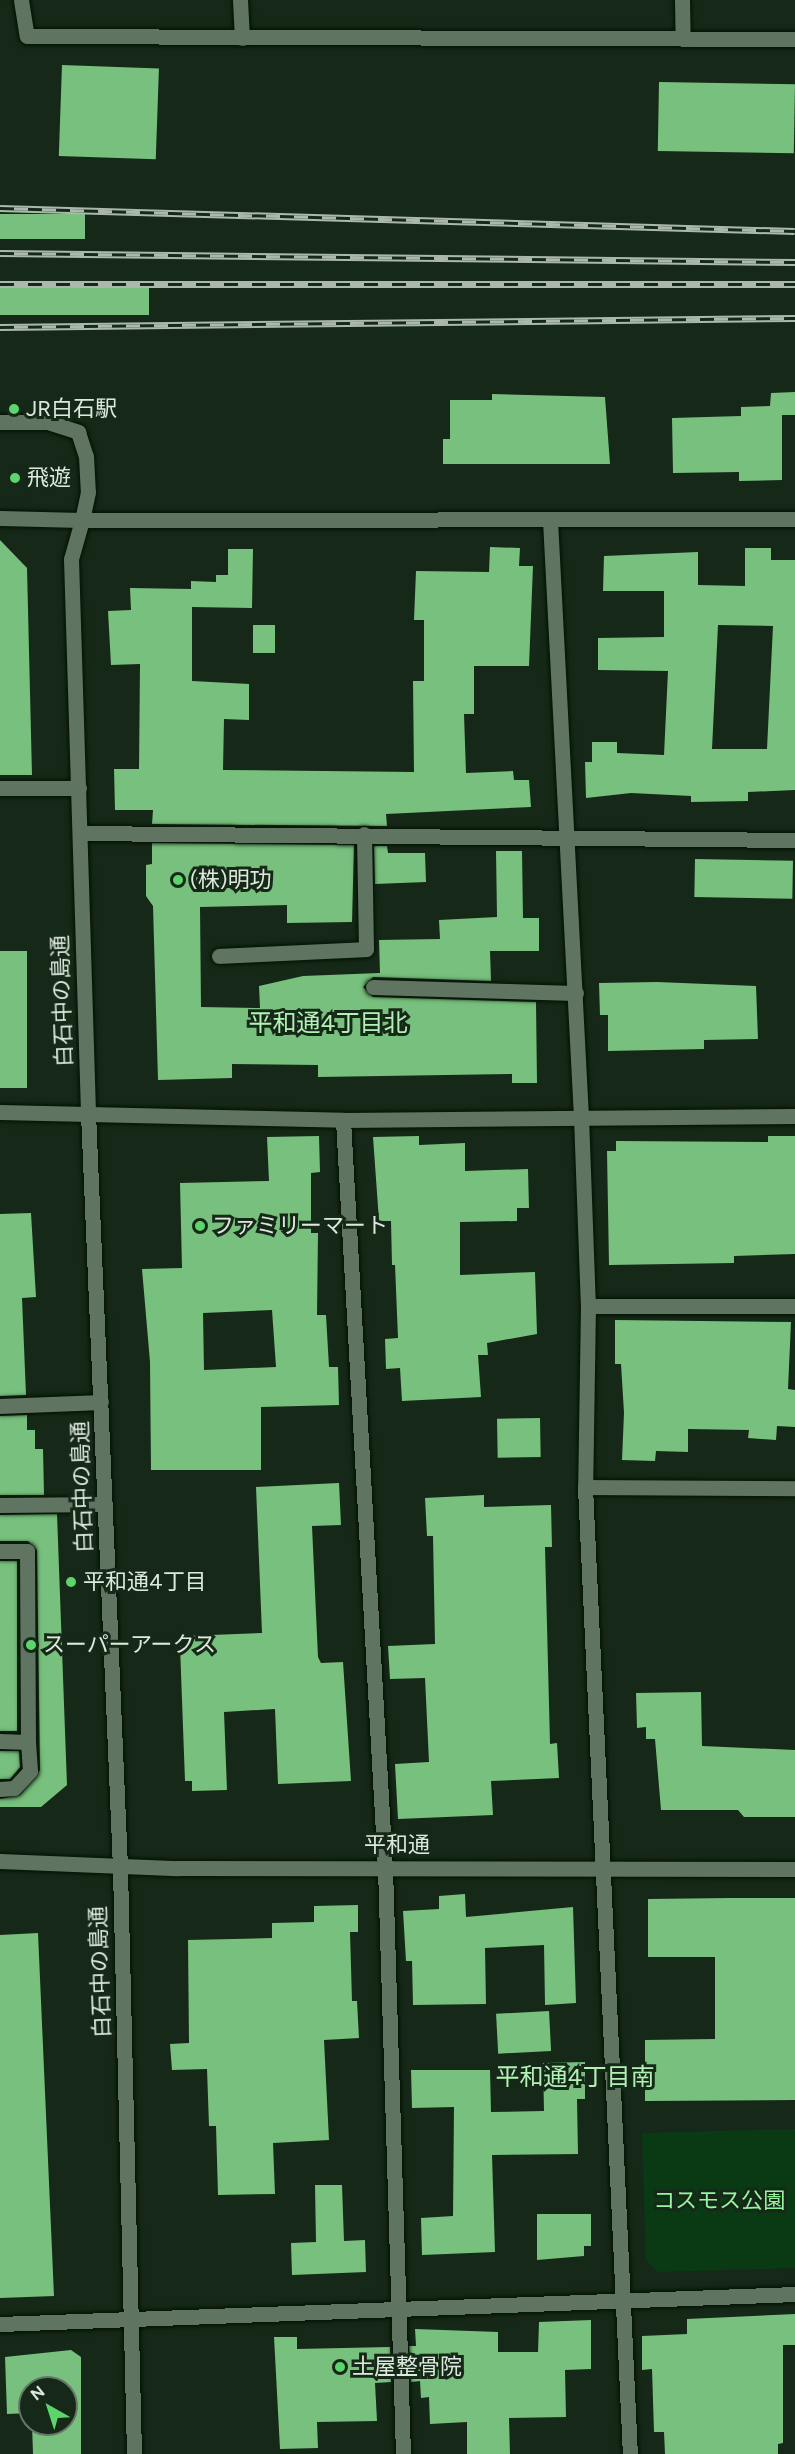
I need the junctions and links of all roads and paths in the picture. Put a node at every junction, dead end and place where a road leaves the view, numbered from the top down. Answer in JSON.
{"nodes":[{"id":1,"x":21,"y":0,"type":"edge"},
{"id":2,"x":240,"y":0,"type":"edge"},
{"id":3,"x":682,"y":0,"type":"edge"},
{"id":4,"x":242,"y":38,"type":"junction"},
{"id":5,"x":683,"y":39,"type":"junction"},
{"id":6,"x":795,"y":39,"type":"edge"},
{"id":7,"x":0,"y":422,"type":"edge"},
{"id":8,"x":0,"y":518,"type":"edge"},
{"id":9,"x":795,"y":519,"type":"edge"},
{"id":10,"x":82,"y":520,"type":"junction"},
{"id":11,"x":550,"y":520,"type":"junction"},
{"id":12,"x":0,"y":788,"type":"edge"},
{"id":13,"x":79,"y":788,"type":"junction"},
{"id":14,"x":80,"y":833,"type":"junction"},
{"id":15,"x":364,"y":834,"type":"junction"},
{"id":16,"x":569,"y":836,"type":"junction"},
{"id":17,"x":795,"y":840,"type":"edge"},
{"id":18,"x":219,"y":956,"type":"dead end"},
{"id":19,"x":373,"y":987,"type":"dead end"},
{"id":20,"x":576,"y":993,"type":"junction"},
{"id":21,"x":0,"y":1112,"type":"edge"},
{"id":22,"x":88,"y":1112,"type":"junction"},
{"id":23,"x":795,"y":1116,"type":"edge"},
{"id":24,"x":581,"y":1117,"type":"junction"},
{"id":25,"x":343,"y":1120,"type":"junction"},
{"id":26,"x":795,"y":1305,"type":"edge"},
{"id":27,"x":588,"y":1306,"type":"junction"},
{"id":28,"x":101,"y":1402,"type":"junction"},
{"id":29,"x":0,"y":1406,"type":"edge"},
{"id":30,"x":585,"y":1487,"type":"junction"},
{"id":31,"x":795,"y":1488,"type":"edge"},
{"id":32,"x":105,"y":1504,"type":"junction"},
{"id":33,"x":0,"y":1505,"type":"edge"},
{"id":34,"x":0,"y":1551,"type":"edge"},
{"id":35,"x":0,"y":1742,"type":"edge"},
{"id":36,"x":28,"y":1742,"type":"junction"},
{"id":37,"x":0,"y":1789,"type":"edge"},
{"id":38,"x":0,"y":1861,"type":"edge"},
{"id":39,"x":120,"y":1867,"type":"junction"},
{"id":40,"x":385,"y":1868,"type":"junction"},
{"id":41,"x":605,"y":1868,"type":"junction"},
{"id":42,"x":795,"y":1869,"type":"edge"},
{"id":43,"x":795,"y":2294,"type":"edge"},
{"id":44,"x":624,"y":2298,"type":"junction"},
{"id":45,"x":397,"y":2310,"type":"junction"},
{"id":46,"x":133,"y":2317,"type":"junction"},
{"id":47,"x":0,"y":2324,"type":"edge"},
{"id":48,"x":134,"y":2454,"type":"edge"},
{"id":49,"x":403,"y":2454,"type":"edge"},
{"id":50,"x":630,"y":2454,"type":"edge"}],
"edges":[{"from":1,"to":4,"type":"street"},
{"from":2,"to":4,"type":"street"},
{"from":3,"to":5,"type":"street"},
{"from":4,"to":5,"type":"street"},
{"from":5,"to":6,"type":"street"},
{"from":7,"to":10,"type":"street","name":"白石中の島通"},
{"from":8,"to":10,"type":"street"},
{"from":9,"to":11,"type":"street"},
{"from":10,"to":11,"type":"street"},
{"from":10,"to":13,"type":"street","name":"白石中の島通"},
{"from":11,"to":16,"type":"street"},
{"from":12,"to":13,"type":"street"},
{"from":13,"to":14,"type":"street","name":"白石中の島通"},
{"from":14,"to":15,"type":"street"},
{"from":14,"to":22,"type":"street","name":"白石中の島通"},
{"from":15,"to":16,"type":"street"},
{"from":15,"to":18,"type":"street"},
{"from":16,"to":17,"type":"street"},
{"from":16,"to":20,"type":"street"},
{"from":19,"to":20,"type":"street"},
{"from":20,"to":24,"type":"street"},
{"from":21,"to":22,"type":"street"},
{"from":22,"to":25,"type":"street"},
{"from":22,"to":28,"type":"street","name":"白石中の島通"},
{"from":23,"to":24,"type":"street"},
{"from":24,"to":25,"type":"street"},
{"from":24,"to":27,"type":"street"},
{"from":25,"to":40,"type":"street"},
{"from":26,"to":27,"type":"street"},
{"from":27,"to":30,"type":"street"},
{"from":28,"to":29,"type":"street"},
{"from":28,"to":32,"type":"street","name":"白石中の島通"},
{"from":30,"to":31,"type":"street"},
{"from":30,"to":41,"type":"street"},
{"from":32,"to":33,"type":"street"},
{"from":32,"to":39,"type":"street","name":"白石中の島通"},
{"from":34,"to":36,"type":"street"},
{"from":35,"to":36,"type":"street"},
{"from":36,"to":37,"type":"street"},
{"from":38,"to":39,"type":"street","name":"平和通"},
{"from":39,"to":40,"type":"street","name":"平和通"},
{"from":39,"to":46,"type":"street","name":"白石中の島通"},
{"from":40,"to":41,"type":"street","name":"平和通"},
{"from":40,"to":45,"type":"street"},
{"from":41,"to":42,"type":"street","name":"平和通"},
{"from":41,"to":44,"type":"street"},
{"from":43,"to":44,"type":"street"},
{"from":44,"to":45,"type":"street"},
{"from":44,"to":50,"type":"street"},
{"from":45,"to":46,"type":"street"},
{"from":45,"to":49,"type":"street"},
{"from":46,"to":47,"type":"street"},
{"from":46,"to":48,"type":"street","name":"白石中の島通"}]}
